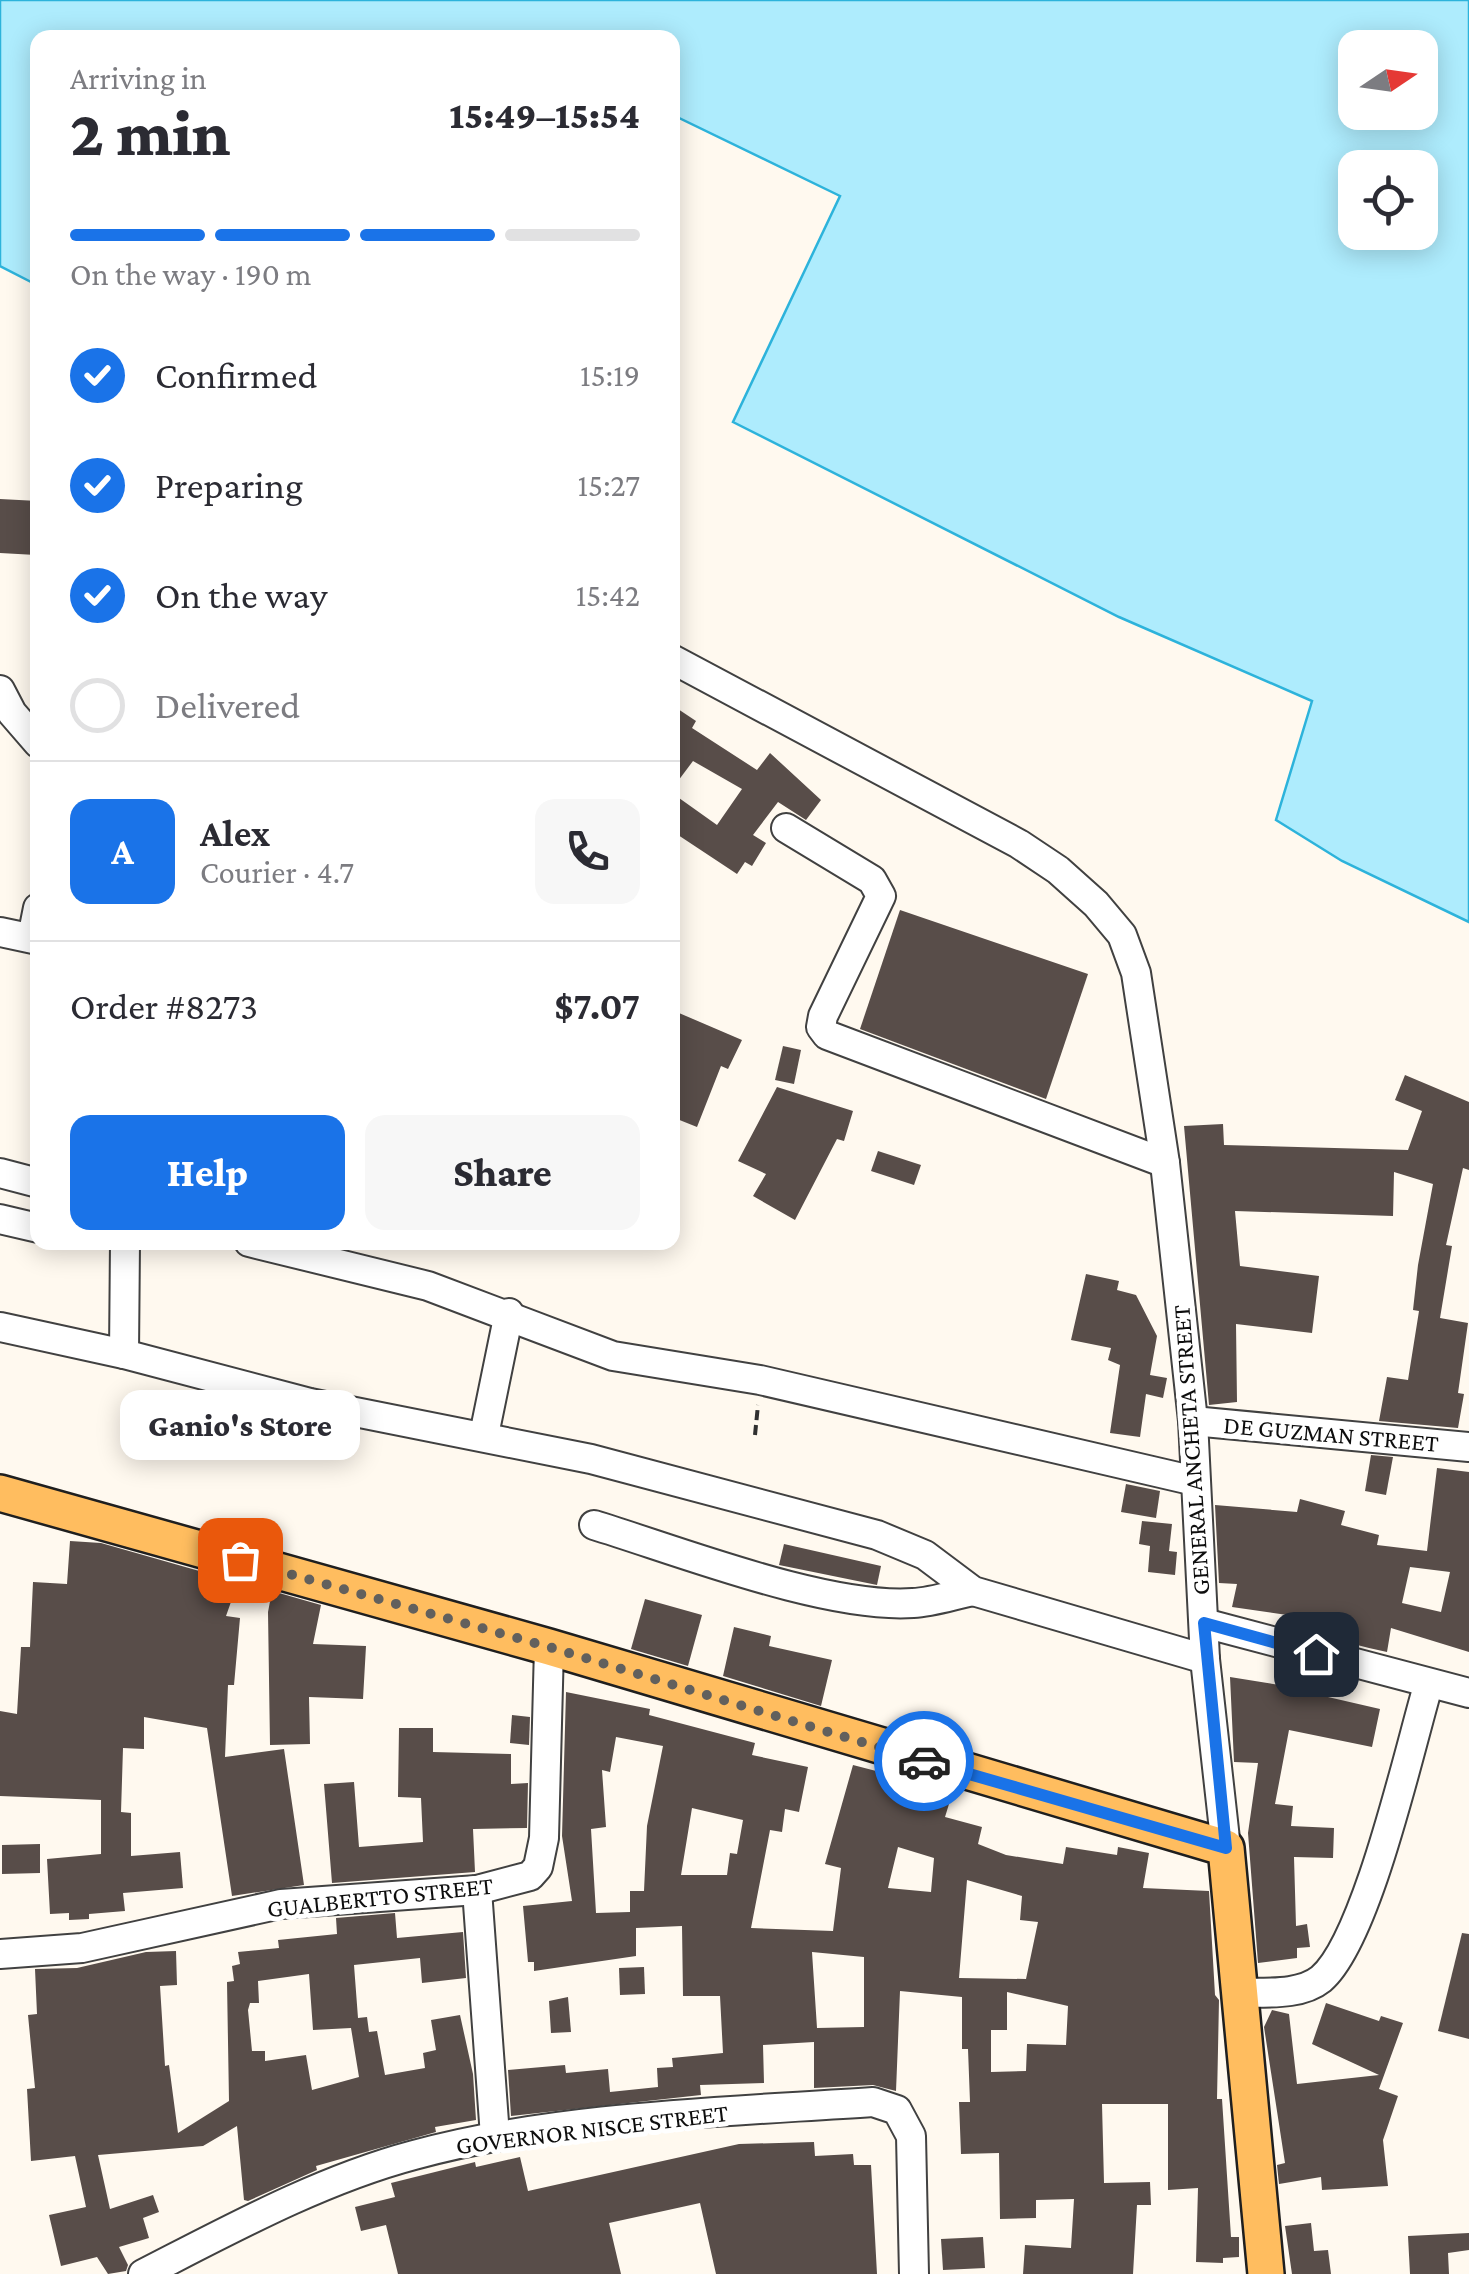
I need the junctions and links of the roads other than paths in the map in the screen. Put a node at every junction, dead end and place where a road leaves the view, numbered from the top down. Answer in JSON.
{"nodes":[{"id":1,"x":680,"y":663,"type":"edge"},
{"id":2,"x":0,"y":690,"type":"edge"},
{"id":3,"x":30,"y":734,"type":"edge"},
{"id":4,"x":786,"y":828,"type":"dead end"},
{"id":5,"x":0,"y":932,"type":"edge"},
{"id":6,"x":30,"y":938,"type":"edge"},
{"id":7,"x":1165,"y":1163,"type":"junction"},
{"id":8,"x":0,"y":1172,"type":"edge"},
{"id":9,"x":30,"y":1181,"type":"edge"},
{"id":10,"x":0,"y":1219,"type":"edge"},
{"id":11,"x":30,"y":1226,"type":"edge"},
{"id":12,"x":118,"y":1250,"type":"edge"},
{"id":13,"x":300,"y":1250,"type":"edge"},
{"id":14,"x":509,"y":1313,"type":"junction"},
{"id":15,"x":0,"y":1327,"type":"edge"},
{"id":16,"x":124,"y":1354,"type":"junction"},
{"id":17,"x":1193,"y":1421,"type":"junction"},
{"id":18,"x":484,"y":1435,"type":"junction"},
{"id":19,"x":1469,"y":1447,"type":"edge"},
{"id":20,"x":1195,"y":1481,"type":"junction"},
{"id":21,"x":0,"y":1493,"type":"edge"},
{"id":22,"x":594,"y":1525,"type":"dead end"},
{"id":23,"x":973,"y":1591,"type":"junction"},
{"id":24,"x":1204,"y":1623,"type":"junction"},
{"id":25,"x":549,"y":1647,"type":"junction"},
{"id":26,"x":1204,"y":1658,"type":"junction"},
{"id":27,"x":1428,"y":1686,"type":"junction"},
{"id":28,"x":1469,"y":1693,"type":"edge"},
{"id":29,"x":1226,"y":1848,"type":"junction"},
{"id":30,"x":476,"y":1890,"type":"junction"},
{"id":31,"x":0,"y":1954,"type":"edge"},
{"id":32,"x":1239,"y":1993,"type":"junction"},
{"id":33,"x":495,"y":2136,"type":"junction"},
{"id":34,"x":143,"y":2274,"type":"edge"},
{"id":35,"x":914,"y":2274,"type":"edge"},
{"id":36,"x":1266,"y":2274,"type":"edge"}],
"edges":[{"from":1,"to":7,"type":"street","name":"GENERAL ANCHETA STREET"},
{"from":2,"to":3,"type":"street"},
{"from":4,"to":7,"type":"street"},
{"from":5,"to":6,"type":"street"},
{"from":7,"to":17,"type":"street","name":"GENERAL ANCHETA STREET"},
{"from":8,"to":9,"type":"street"},
{"from":10,"to":11,"type":"street"},
{"from":12,"to":16,"type":"street"},
{"from":13,"to":14,"type":"street"},
{"from":14,"to":18,"type":"street"},
{"from":14,"to":20,"type":"street"},
{"from":15,"to":16,"type":"street"},
{"from":16,"to":18,"type":"street"},
{"from":17,"to":19,"type":"street","name":"DE GUZMAN STREET"},
{"from":17,"to":20,"type":"street","name":"GENERAL ANCHETA STREET"},
{"from":18,"to":23,"type":"street"},
{"from":20,"to":24,"type":"street","name":"GENERAL ANCHETA STREET"},
{"from":21,"to":25,"type":"main road"},
{"from":22,"to":23,"type":"street"},
{"from":23,"to":26,"type":"street"},
{"from":24,"to":26,"type":"street","name":"GENERAL ANCHETA STREET"},
{"from":24,"to":27,"type":"street"},
{"from":25,"to":29,"type":"main road"},
{"from":25,"to":30,"type":"street","name":"GUALBERTTO STREET"},
{"from":26,"to":29,"type":"street","name":"GENERAL ANCHETA STREET"},
{"from":27,"to":28,"type":"street"},
{"from":27,"to":32,"type":"street"},
{"from":29,"to":32,"type":"main road","name":"GENERAL ANCHETA STREET"},
{"from":30,"to":31,"type":"street","name":"GUALBERTTO STREET"},
{"from":30,"to":33,"type":"street"},
{"from":32,"to":36,"type":"main road","name":"GENERAL ANCHETA STREET"},
{"from":33,"to":34,"type":"street","name":"GOVERNOR NISCE STREET"},
{"from":33,"to":35,"type":"street","name":"GOVERNOR NISCE STREET"}]}
